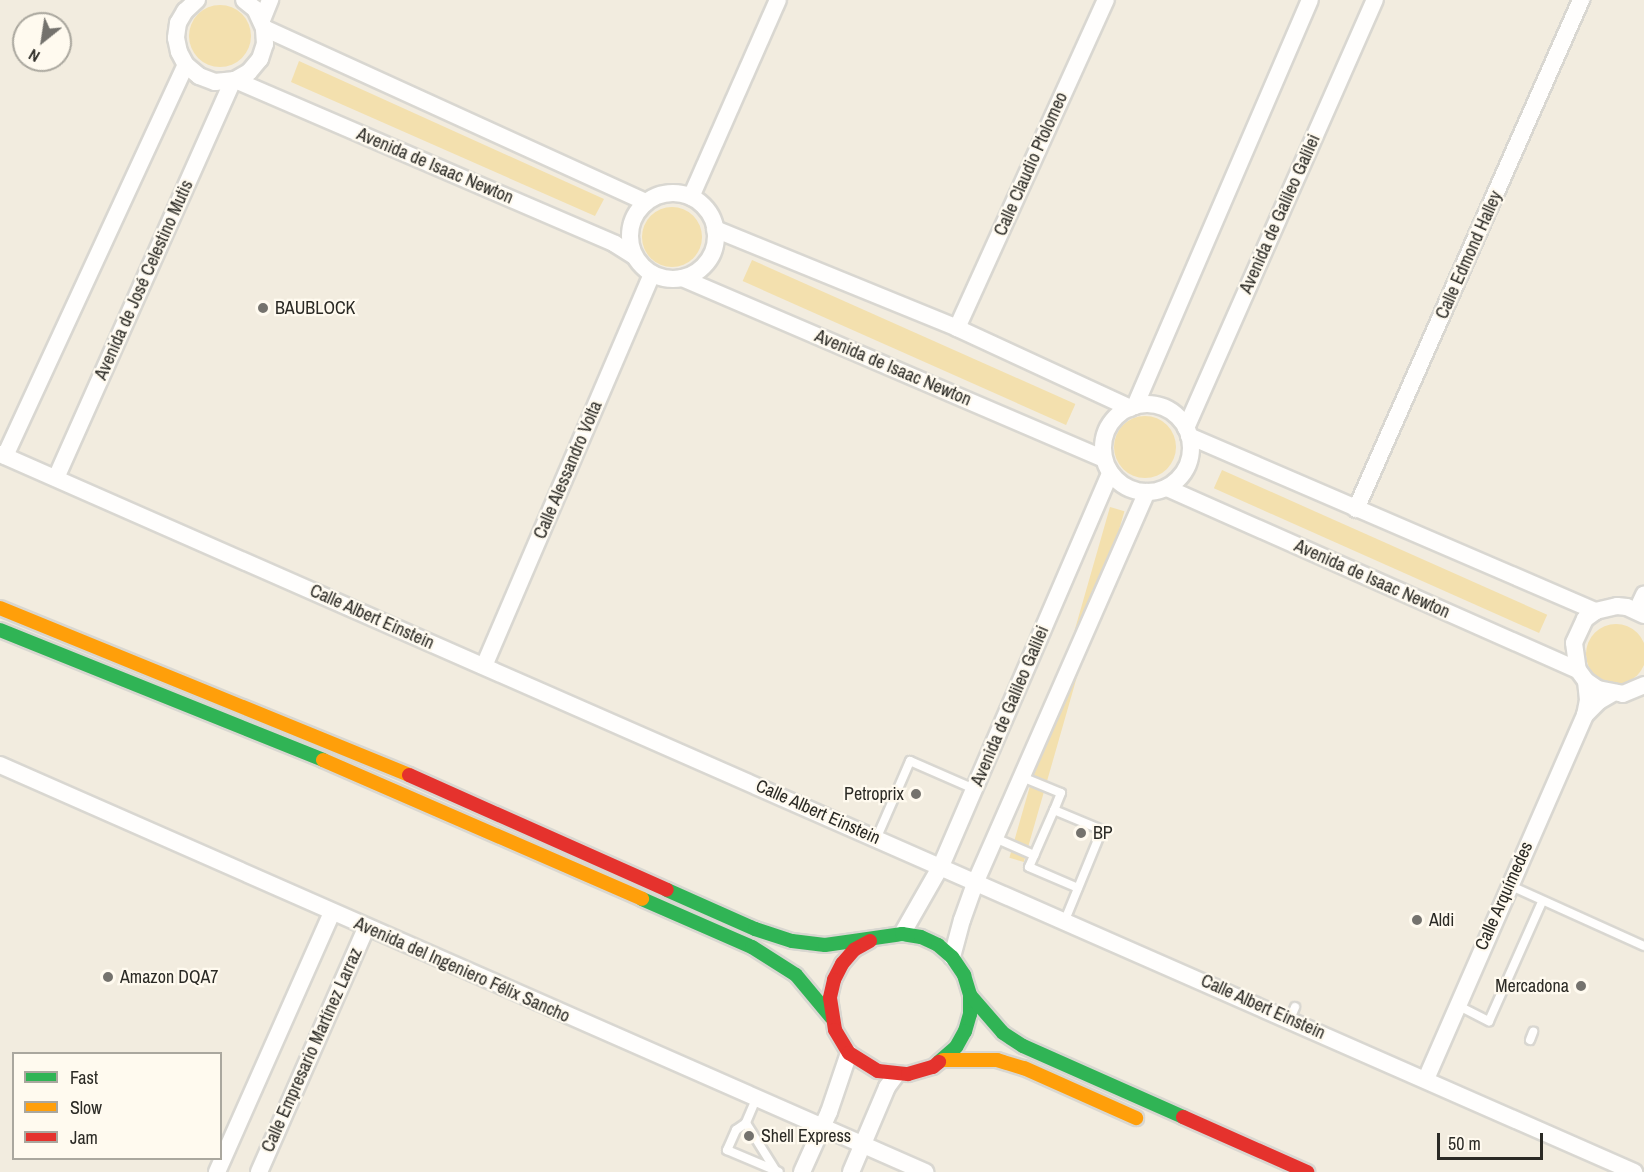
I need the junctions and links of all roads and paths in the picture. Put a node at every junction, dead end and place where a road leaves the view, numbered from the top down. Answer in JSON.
{"nodes":[{"id":1,"x":197,"y":0,"type":"edge"},
{"id":2,"x":244,"y":0,"type":"edge"},
{"id":3,"x":270,"y":0,"type":"edge"},
{"id":4,"x":778,"y":0,"type":"edge"},
{"id":5,"x":1106,"y":0,"type":"edge"},
{"id":6,"x":1310,"y":0,"type":"edge"},
{"id":7,"x":1375,"y":0,"type":"edge"},
{"id":8,"x":1581,"y":0,"type":"edge"},
{"id":9,"x":263,"y":24,"type":"junction"},
{"id":10,"x":186,"y":65,"type":"junction"},
{"id":11,"x":234,"y":80,"type":"junction"},
{"id":12,"x":691,"y":197,"type":"junction"},
{"id":13,"x":646,"y":202,"type":"junction"},
{"id":14,"x":715,"y":229,"type":"junction"},
{"id":15,"x":634,"y":256,"type":"junction"},
{"id":16,"x":652,"y":274,"type":"junction"},
{"id":17,"x":682,"y":278,"type":"junction"},
{"id":18,"x":957,"y":328,"type":"junction"},
{"id":19,"x":1132,"y":407,"type":"junction"},
{"id":20,"x":1187,"y":432,"type":"junction"},
{"id":21,"x":2,"y":455,"type":"edge"},
{"id":22,"x":1107,"y":466,"type":"junction"},
{"id":23,"x":56,"y":478,"type":"junction"},
{"id":24,"x":1167,"y":488,"type":"junction"},
{"id":25,"x":1147,"y":492,"type":"junction"},
{"id":26,"x":1356,"y":509,"type":"junction"},
{"id":27,"x":1642,"y":607,"type":"edge"},
{"id":28,"x":0,"y":608,"type":"edge"},
{"id":29,"x":1596,"y":611,"type":"junction"},
{"id":30,"x":0,"y":630,"type":"edge"},
{"id":31,"x":484,"y":666,"type":"junction"},
{"id":32,"x":1582,"y":675,"type":"junction"},
{"id":33,"x":1641,"y":691,"type":"edge"},
{"id":34,"x":1611,"y":694,"type":"junction"},
{"id":35,"x":1585,"y":715,"type":"junction"},
{"id":36,"x":0,"y":765,"type":"edge"},
{"id":37,"x":1022,"y":777,"type":"junction"},
{"id":38,"x":974,"y":789,"type":"junction"},
{"id":39,"x":1054,"y":810,"type":"junction"},
{"id":40,"x":877,"y":837,"type":"junction"},
{"id":41,"x":995,"y":838,"type":"junction"},
{"id":42,"x":1034,"y":855,"type":"junction"},
{"id":43,"x":941,"y":866,"type":"junction"},
{"id":44,"x":976,"y":881,"type":"junction"},
{"id":45,"x":1509,"y":885,"type":"junction"},
{"id":46,"x":1078,"y":888,"type":"junction"},
{"id":47,"x":1542,"y":902,"type":"junction"},
{"id":48,"x":332,"y":913,"type":"junction"},
{"id":49,"x":1065,"y":920,"type":"junction"},
{"id":50,"x":366,"y":928,"type":"junction"},
{"id":51,"x":902,"y":934,"type":"junction"},
{"id":52,"x":870,"y":941,"type":"junction"},
{"id":53,"x":1644,"y":946,"type":"edge"},
{"id":54,"x":952,"y":957,"type":"junction"},
{"id":55,"x":970,"y":995,"type":"junction"},
{"id":56,"x":1457,"y":1005,"type":"junction"},
{"id":57,"x":831,"y":1017,"type":"junction"},
{"id":58,"x":849,"y":1053,"type":"junction"},
{"id":59,"x":943,"y":1060,"type":"junction"},
{"id":60,"x":896,"y":1075,"type":"junction"},
{"id":61,"x":1426,"y":1079,"type":"junction"},
{"id":62,"x":756,"y":1099,"type":"junction"},
{"id":63,"x":746,"y":1123,"type":"junction"},
{"id":64,"x":1152,"y":1125,"type":"dead end"},
{"id":65,"x":822,"y":1127,"type":"junction"},
{"id":66,"x":863,"y":1144,"type":"junction"},
{"id":67,"x":217,"y":1172,"type":"edge"},
{"id":68,"x":259,"y":1172,"type":"edge"},
{"id":69,"x":778,"y":1172,"type":"edge"},
{"id":70,"x":802,"y":1172,"type":"edge"},
{"id":71,"x":851,"y":1172,"type":"edge"},
{"id":72,"x":925,"y":1172,"type":"edge"},
{"id":73,"x":1307,"y":1172,"type":"edge"},
{"id":74,"x":1634,"y":1172,"type":"edge"}],
"edges":[{"from":1,"to":10,"type":"street"},
{"from":2,"to":9,"type":"street"},
{"from":3,"to":9,"type":"street"},
{"from":4,"to":12,"type":"street"},
{"from":5,"to":18,"type":"street","name":"Calle Claudio Ptolomeo"},
{"from":6,"to":19,"type":"street"},
{"from":7,"to":20,"type":"street","name":"Avenida de Galileo Galilei"},
{"from":8,"to":26,"type":"street","name":"Calle Edmond Halley"},
{"from":9,"to":11,"type":"street"},
{"from":9,"to":13,"type":"street"},
{"from":10,"to":11,"type":"street","name":"Avenida de Isaac Newton"},
{"from":10,"to":21,"type":"street"},
{"from":11,"to":15,"type":"street","name":"Avenida de Isaac Newton"},
{"from":11,"to":23,"type":"street","name":"Avenida de José Celestino Mutis"},
{"from":12,"to":13,"type":"street"},
{"from":12,"to":14,"type":"street"},
{"from":13,"to":15,"type":"street"},
{"from":14,"to":17,"type":"street"},
{"from":14,"to":18,"type":"street"},
{"from":15,"to":16,"type":"street"},
{"from":16,"to":17,"type":"street"},
{"from":16,"to":31,"type":"street","name":"Calle Alessandro Volta"},
{"from":17,"to":22,"type":"street","name":"Avenida de Isaac Newton"},
{"from":18,"to":19,"type":"street"},
{"from":19,"to":20,"type":"street"},
{"from":19,"to":22,"type":"street"},
{"from":20,"to":24,"type":"street"},
{"from":20,"to":26,"type":"street"},
{"from":21,"to":23,"type":"street","name":"Calle Albert Einstein"},
{"from":22,"to":25,"type":"street"},
{"from":22,"to":38,"type":"street","name":"Avenida de Galileo Galilei"},
{"from":23,"to":31,"type":"street","name":"Calle Albert Einstein"},
{"from":24,"to":25,"type":"street"},
{"from":24,"to":32,"type":"street","name":"Avenida de Isaac Newton"},
{"from":25,"to":37,"type":"street"},
{"from":26,"to":29,"type":"street"},
{"from":27,"to":29,"type":"street"},
{"from":28,"to":52,"type":"main road"},
{"from":29,"to":32,"type":"street","name":"Calle Arquímedes"},
{"from":30,"to":57,"type":"main road"},
{"from":31,"to":40,"type":"street","name":"Calle Albert Einstein"},
{"from":32,"to":34,"type":"street","name":"Avenida de Isaac Newton"},
{"from":32,"to":35,"type":"street","name":"Calle Arquímedes"},
{"from":33,"to":34,"type":"street"},
{"from":34,"to":35,"type":"street","name":"Calle Arquímedes"},
{"from":35,"to":45,"type":"street","name":"Calle Arquímedes"},
{"from":36,"to":48,"type":"street","name":"Avenida del Ingeniero Félix Sancho"},
{"from":37,"to":39,"type":"lane"},
{"from":37,"to":41,"type":"street"},
{"from":38,"to":40,"type":"lane"},
{"from":38,"to":43,"type":"street","name":"Avenida de Galileo Galilei"},
{"from":39,"to":42,"type":"lane"},
{"from":39,"to":46,"type":"lane"},
{"from":40,"to":43,"type":"street","name":"Calle Albert Einstein"},
{"from":41,"to":42,"type":"lane"},
{"from":41,"to":44,"type":"street"},
{"from":42,"to":46,"type":"lane"},
{"from":43,"to":44,"type":"street","name":"Calle Albert Einstein"},
{"from":43,"to":51,"type":"street","name":"Avenida de Galileo Galilei"},
{"from":44,"to":49,"type":"street","name":"Calle Albert Einstein"},
{"from":44,"to":54,"type":"street"},
{"from":45,"to":47,"type":"lane"},
{"from":45,"to":56,"type":"street","name":"Calle Arquímedes"},
{"from":46,"to":49,"type":"lane"},
{"from":47,"to":53,"type":"lane"},
{"from":47,"to":56,"type":"lane"},
{"from":48,"to":50,"type":"street","name":"Avenida del Ingeniero Félix Sancho"},
{"from":48,"to":67,"type":"street","name":"Calle Empresario Martínez Larraz"},
{"from":49,"to":61,"type":"street","name":"Calle Albert Einstein"},
{"from":50,"to":62,"type":"street","name":"Avenida del Ingeniero Félix Sancho"},
{"from":50,"to":68,"type":"street","name":"Calle Empresario Martínez Larraz"},
{"from":51,"to":52,"type":"main road"},
{"from":51,"to":54,"type":"main road"},
{"from":52,"to":57,"type":"main road"},
{"from":54,"to":55,"type":"main road"},
{"from":55,"to":59,"type":"main road"},
{"from":55,"to":73,"type":"main road"},
{"from":56,"to":61,"type":"street","name":"Calle Arquímedes"},
{"from":57,"to":58,"type":"main road"},
{"from":58,"to":60,"type":"main road"},
{"from":58,"to":65,"type":"street"},
{"from":59,"to":60,"type":"main road"},
{"from":59,"to":64,"type":"main road"},
{"from":60,"to":66,"type":"street"},
{"from":61,"to":74,"type":"street","name":"Calle Albert Einstein"},
{"from":62,"to":63,"type":"lane"},
{"from":62,"to":65,"type":"street","name":"Avenida del Ingeniero Félix Sancho"},
{"from":63,"to":69,"type":"lane"},
{"from":63,"to":69,"type":"lane"},
{"from":65,"to":66,"type":"street","name":"Avenida del Ingeniero Félix Sancho"},
{"from":65,"to":70,"type":"street"},
{"from":66,"to":71,"type":"street"},
{"from":66,"to":72,"type":"street","name":"Avenida del Ingeniero Félix Sancho"}]}
